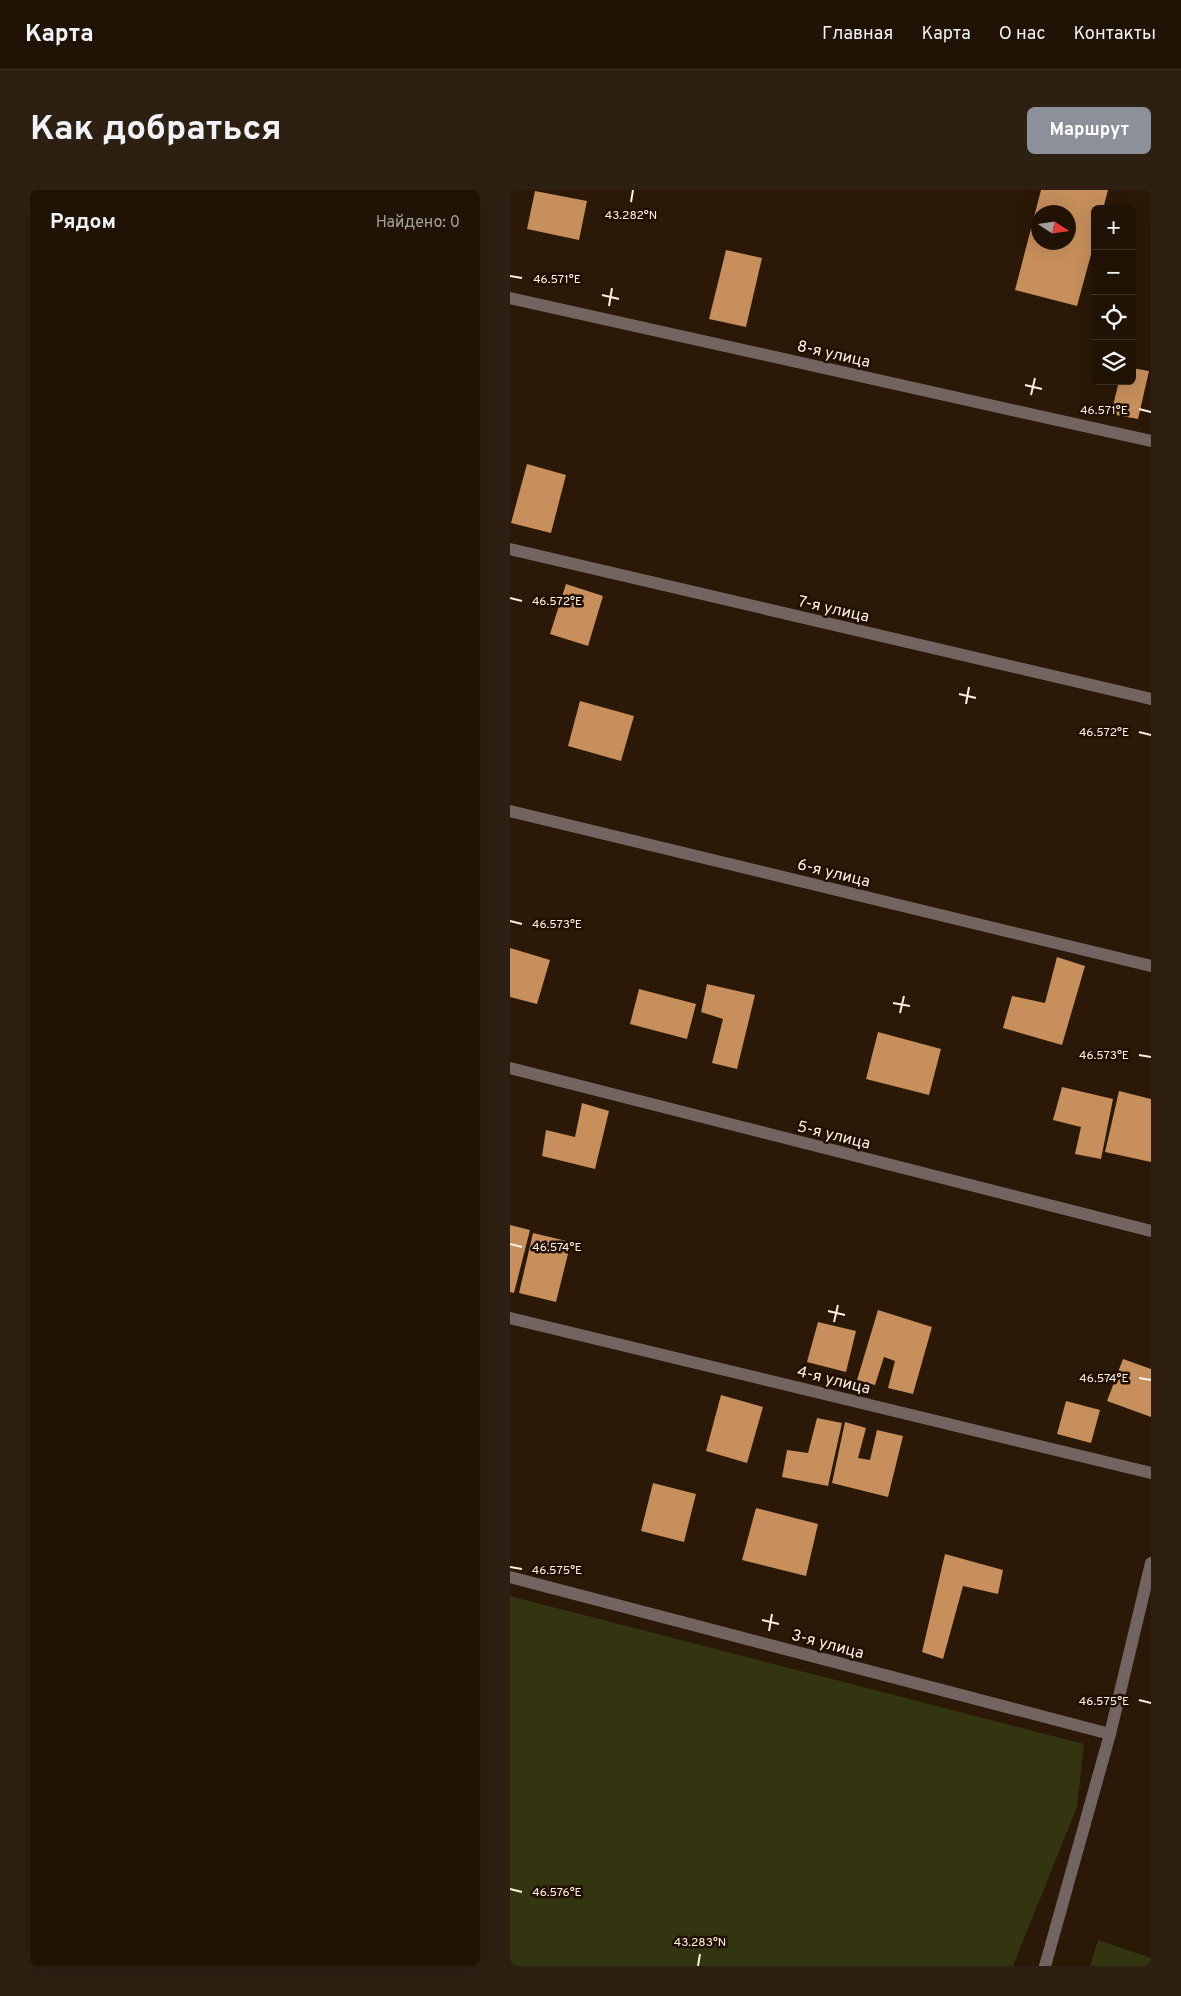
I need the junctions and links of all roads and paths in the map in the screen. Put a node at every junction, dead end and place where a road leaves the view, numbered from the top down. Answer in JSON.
{"nodes":[{"id":1,"x":510,"y":298,"type":"edge"},
{"id":2,"x":1151,"y":441,"type":"edge"},
{"id":3,"x":510,"y":549,"type":"edge"},
{"id":4,"x":1151,"y":699,"type":"edge"},
{"id":5,"x":510,"y":810,"type":"edge"},
{"id":6,"x":1151,"y":966,"type":"edge"},
{"id":7,"x":510,"y":1068,"type":"edge"},
{"id":8,"x":1151,"y":1231,"type":"edge"},
{"id":9,"x":510,"y":1318,"type":"edge"},
{"id":10,"x":1151,"y":1473,"type":"edge"},
{"id":11,"x":1151,"y":1563,"type":"edge"},
{"id":12,"x":510,"y":1577,"type":"edge"},
{"id":13,"x":1110,"y":1734,"type":"junction"},
{"id":14,"x":1044,"y":1966,"type":"edge"}],
"edges":[{"from":1,"to":2,"type":"street","name":"8-я улица"},
{"from":3,"to":4,"type":"street","name":"7-я улица"},
{"from":5,"to":6,"type":"street","name":"6-я улица"},
{"from":7,"to":8,"type":"street","name":"5-я улица"},
{"from":9,"to":10,"type":"street","name":"4-я улица"},
{"from":11,"to":13,"type":"street"},
{"from":12,"to":13,"type":"street","name":"3-я улица"},
{"from":13,"to":14,"type":"street"}]}
